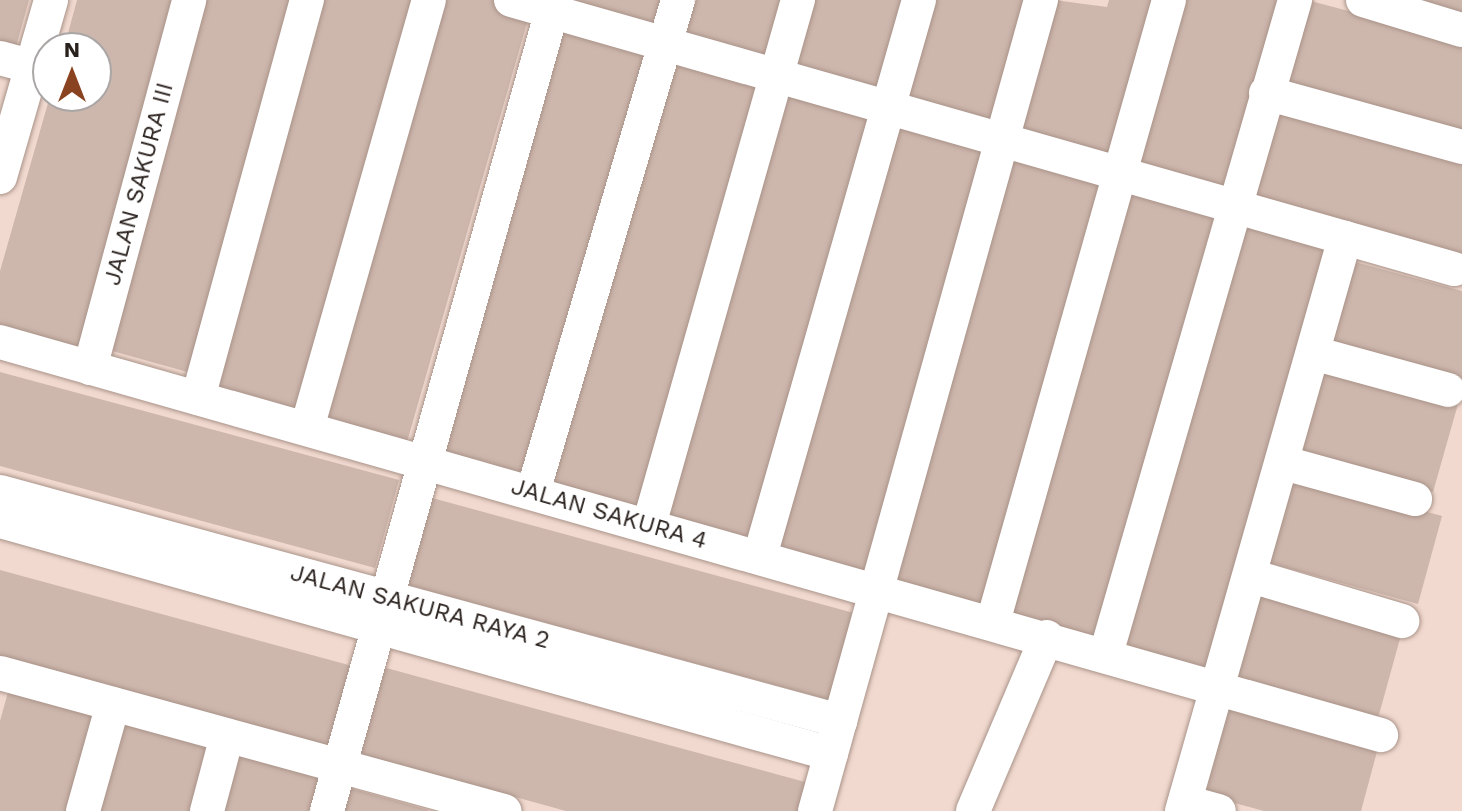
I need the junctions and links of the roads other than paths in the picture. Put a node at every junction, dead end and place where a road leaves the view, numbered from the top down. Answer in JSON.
{"nodes":[{"id":1,"x":51,"y":0,"type":"edge"},
{"id":2,"x":189,"y":0,"type":"edge"},
{"id":3,"x":307,"y":0,"type":"edge"},
{"id":4,"x":429,"y":0,"type":"edge"},
{"id":5,"x":511,"y":0,"type":"edge"},
{"id":6,"x":678,"y":0,"type":"edge"},
{"id":7,"x":798,"y":0,"type":"edge"},
{"id":8,"x":919,"y":0,"type":"edge"},
{"id":9,"x":1041,"y":0,"type":"edge"},
{"id":10,"x":1169,"y":0,"type":"edge"},
{"id":11,"x":1295,"y":0,"type":"edge"},
{"id":12,"x":1363,"y":0,"type":"edge"},
{"id":13,"x":553,"y":6,"type":"edge"},
{"id":14,"x":1462,"y":30,"type":"edge"},
{"id":15,"x":42,"y":32,"type":"edge"},
{"id":16,"x":665,"y":45,"type":"junction"},
{"id":17,"x":0,"y":58,"type":"edge"},
{"id":18,"x":32,"y":67,"type":"edge"},
{"id":19,"x":32,"y":70,"type":"edge"},
{"id":20,"x":776,"y":75,"type":"junction"},
{"id":21,"x":1266,"y":93,"type":"junction"},
{"id":22,"x":887,"y":106,"type":"junction"},
{"id":23,"x":1002,"y":139,"type":"junction"},
{"id":24,"x":1462,"y":147,"type":"edge"},
{"id":25,"x":1120,"y":173,"type":"junction"},
{"id":26,"x":0,"y":177,"type":"edge"},
{"id":27,"x":1233,"y":205,"type":"junction"},
{"id":28,"x":1345,"y":238,"type":"junction"},
{"id":29,"x":1454,"y":269,"type":"dead end"},
{"id":30,"x":0,"y":342,"type":"edge"},
{"id":31,"x":1313,"y":353,"type":"junction"},
{"id":32,"x":90,"y":368,"type":"junction"},
{"id":33,"x":1448,"y":390,"type":"dead end"},
{"id":34,"x":198,"y":398,"type":"junction"},
{"id":35,"x":307,"y":428,"type":"junction"},
{"id":36,"x":425,"y":462,"type":"junction"},
{"id":37,"x":1284,"y":463,"type":"junction"},
{"id":38,"x":0,"y":492,"type":"edge"},
{"id":39,"x":533,"y":492,"type":"junction"},
{"id":40,"x":1415,"y":499,"type":"dead end"},
{"id":41,"x":0,"y":521,"type":"edge"},
{"id":42,"x":649,"y":525,"type":"junction"},
{"id":43,"x":760,"y":556,"type":"junction"},
{"id":44,"x":1251,"y":576,"type":"junction"},
{"id":45,"x":876,"y":589,"type":"junction"},
{"id":46,"x":382,"y":612,"type":"junction"},
{"id":47,"x":1402,"y":621,"type":"dead end"},
{"id":48,"x":993,"y":622,"type":"junction"},
{"id":49,"x":1047,"y":637,"type":"junction"},
{"id":50,"x":1106,"y":654,"type":"junction"},
{"id":51,"x":0,"y":673,"type":"edge"},
{"id":52,"x":1217,"y":685,"type":"junction"},
{"id":53,"x":113,"y":704,"type":"junction"},
{"id":54,"x":840,"y":721,"type":"junction"},
{"id":55,"x":1381,"y":735,"type":"dead end"},
{"id":56,"x":227,"y":736,"type":"junction"},
{"id":57,"x":831,"y":754,"type":"junction"},
{"id":58,"x":339,"y":766,"type":"junction"},
{"id":59,"x":451,"y":804,"type":"edge"},
{"id":60,"x":1184,"y":807,"type":"edge"},
{"id":61,"x":83,"y":811,"type":"edge"},
{"id":62,"x":207,"y":811,"type":"edge"},
{"id":63,"x":327,"y":811,"type":"edge"},
{"id":64,"x":504,"y":811,"type":"edge"},
{"id":65,"x":815,"y":811,"type":"edge"},
{"id":66,"x":973,"y":811,"type":"edge"},
{"id":67,"x":1219,"y":811,"type":"edge"}],
"edges":[{"from":1,"to":15,"type":"street"},
{"from":2,"to":32,"type":"street","name":"JALAN SAKURA III"},
{"from":3,"to":34,"type":"street"},
{"from":4,"to":35,"type":"street"},
{"from":5,"to":13,"type":"street"},
{"from":6,"to":16,"type":"street"},
{"from":7,"to":20,"type":"street"},
{"from":8,"to":22,"type":"street"},
{"from":9,"to":23,"type":"street"},
{"from":10,"to":25,"type":"street"},
{"from":11,"to":21,"type":"street"},
{"from":12,"to":14,"type":"street"},
{"from":13,"to":16,"type":"street"},
{"from":13,"to":36,"type":"street"},
{"from":16,"to":20,"type":"street"},
{"from":16,"to":39,"type":"street"},
{"from":17,"to":18,"type":"street"},
{"from":19,"to":26,"type":"street"},
{"from":20,"to":22,"type":"street"},
{"from":20,"to":42,"type":"street"},
{"from":21,"to":24,"type":"street"},
{"from":21,"to":27,"type":"street"},
{"from":22,"to":23,"type":"street"},
{"from":22,"to":43,"type":"street"},
{"from":23,"to":25,"type":"street"},
{"from":23,"to":45,"type":"street"},
{"from":25,"to":27,"type":"street"},
{"from":25,"to":48,"type":"street"},
{"from":27,"to":28,"type":"street"},
{"from":27,"to":50,"type":"street"},
{"from":28,"to":29,"type":"street"},
{"from":28,"to":31,"type":"street"},
{"from":30,"to":32,"type":"street","name":"JALAN SAKURA 4"},
{"from":31,"to":33,"type":"street"},
{"from":31,"to":37,"type":"street"},
{"from":32,"to":34,"type":"street","name":"JALAN SAKURA 4"},
{"from":34,"to":35,"type":"street","name":"JALAN SAKURA 4"},
{"from":35,"to":36,"type":"street","name":"JALAN SAKURA 4"},
{"from":36,"to":39,"type":"street","name":"JALAN SAKURA 4"},
{"from":36,"to":46,"type":"street"},
{"from":37,"to":40,"type":"street"},
{"from":37,"to":44,"type":"street"},
{"from":38,"to":46,"type":"street","name":"JALAN SAKURA RAYA 2"},
{"from":39,"to":42,"type":"street","name":"JALAN SAKURA 4"},
{"from":41,"to":46,"type":"street","name":"JALAN SAKURA RAYA 2"},
{"from":42,"to":43,"type":"street","name":"JALAN SAKURA 4"},
{"from":43,"to":45,"type":"street","name":"JALAN SAKURA 4"},
{"from":44,"to":47,"type":"street"},
{"from":44,"to":52,"type":"street"},
{"from":45,"to":48,"type":"street","name":"JALAN SAKURA 4"},
{"from":45,"to":54,"type":"street"},
{"from":46,"to":54,"type":"street","name":"JALAN SAKURA RAYA 2"},
{"from":46,"to":57,"type":"street","name":"JALAN SAKURA RAYA 2"},
{"from":46,"to":58,"type":"street"},
{"from":48,"to":49,"type":"street","name":"JALAN SAKURA 4"},
{"from":49,"to":50,"type":"street","name":"JALAN SAKURA 4"},
{"from":49,"to":66,"type":"street"},
{"from":50,"to":52,"type":"street","name":"JALAN SAKURA 4"},
{"from":51,"to":53,"type":"street"},
{"from":52,"to":55,"type":"street","name":"JALAN SAKURA 4"},
{"from":52,"to":60,"type":"street"},
{"from":53,"to":56,"type":"street"},
{"from":53,"to":61,"type":"street"},
{"from":54,"to":57,"type":"street"},
{"from":56,"to":58,"type":"street"},
{"from":56,"to":62,"type":"street"},
{"from":57,"to":65,"type":"street"},
{"from":58,"to":59,"type":"street"},
{"from":58,"to":63,"type":"street"},
{"from":59,"to":64,"type":"street"},
{"from":60,"to":67,"type":"street"}]}
